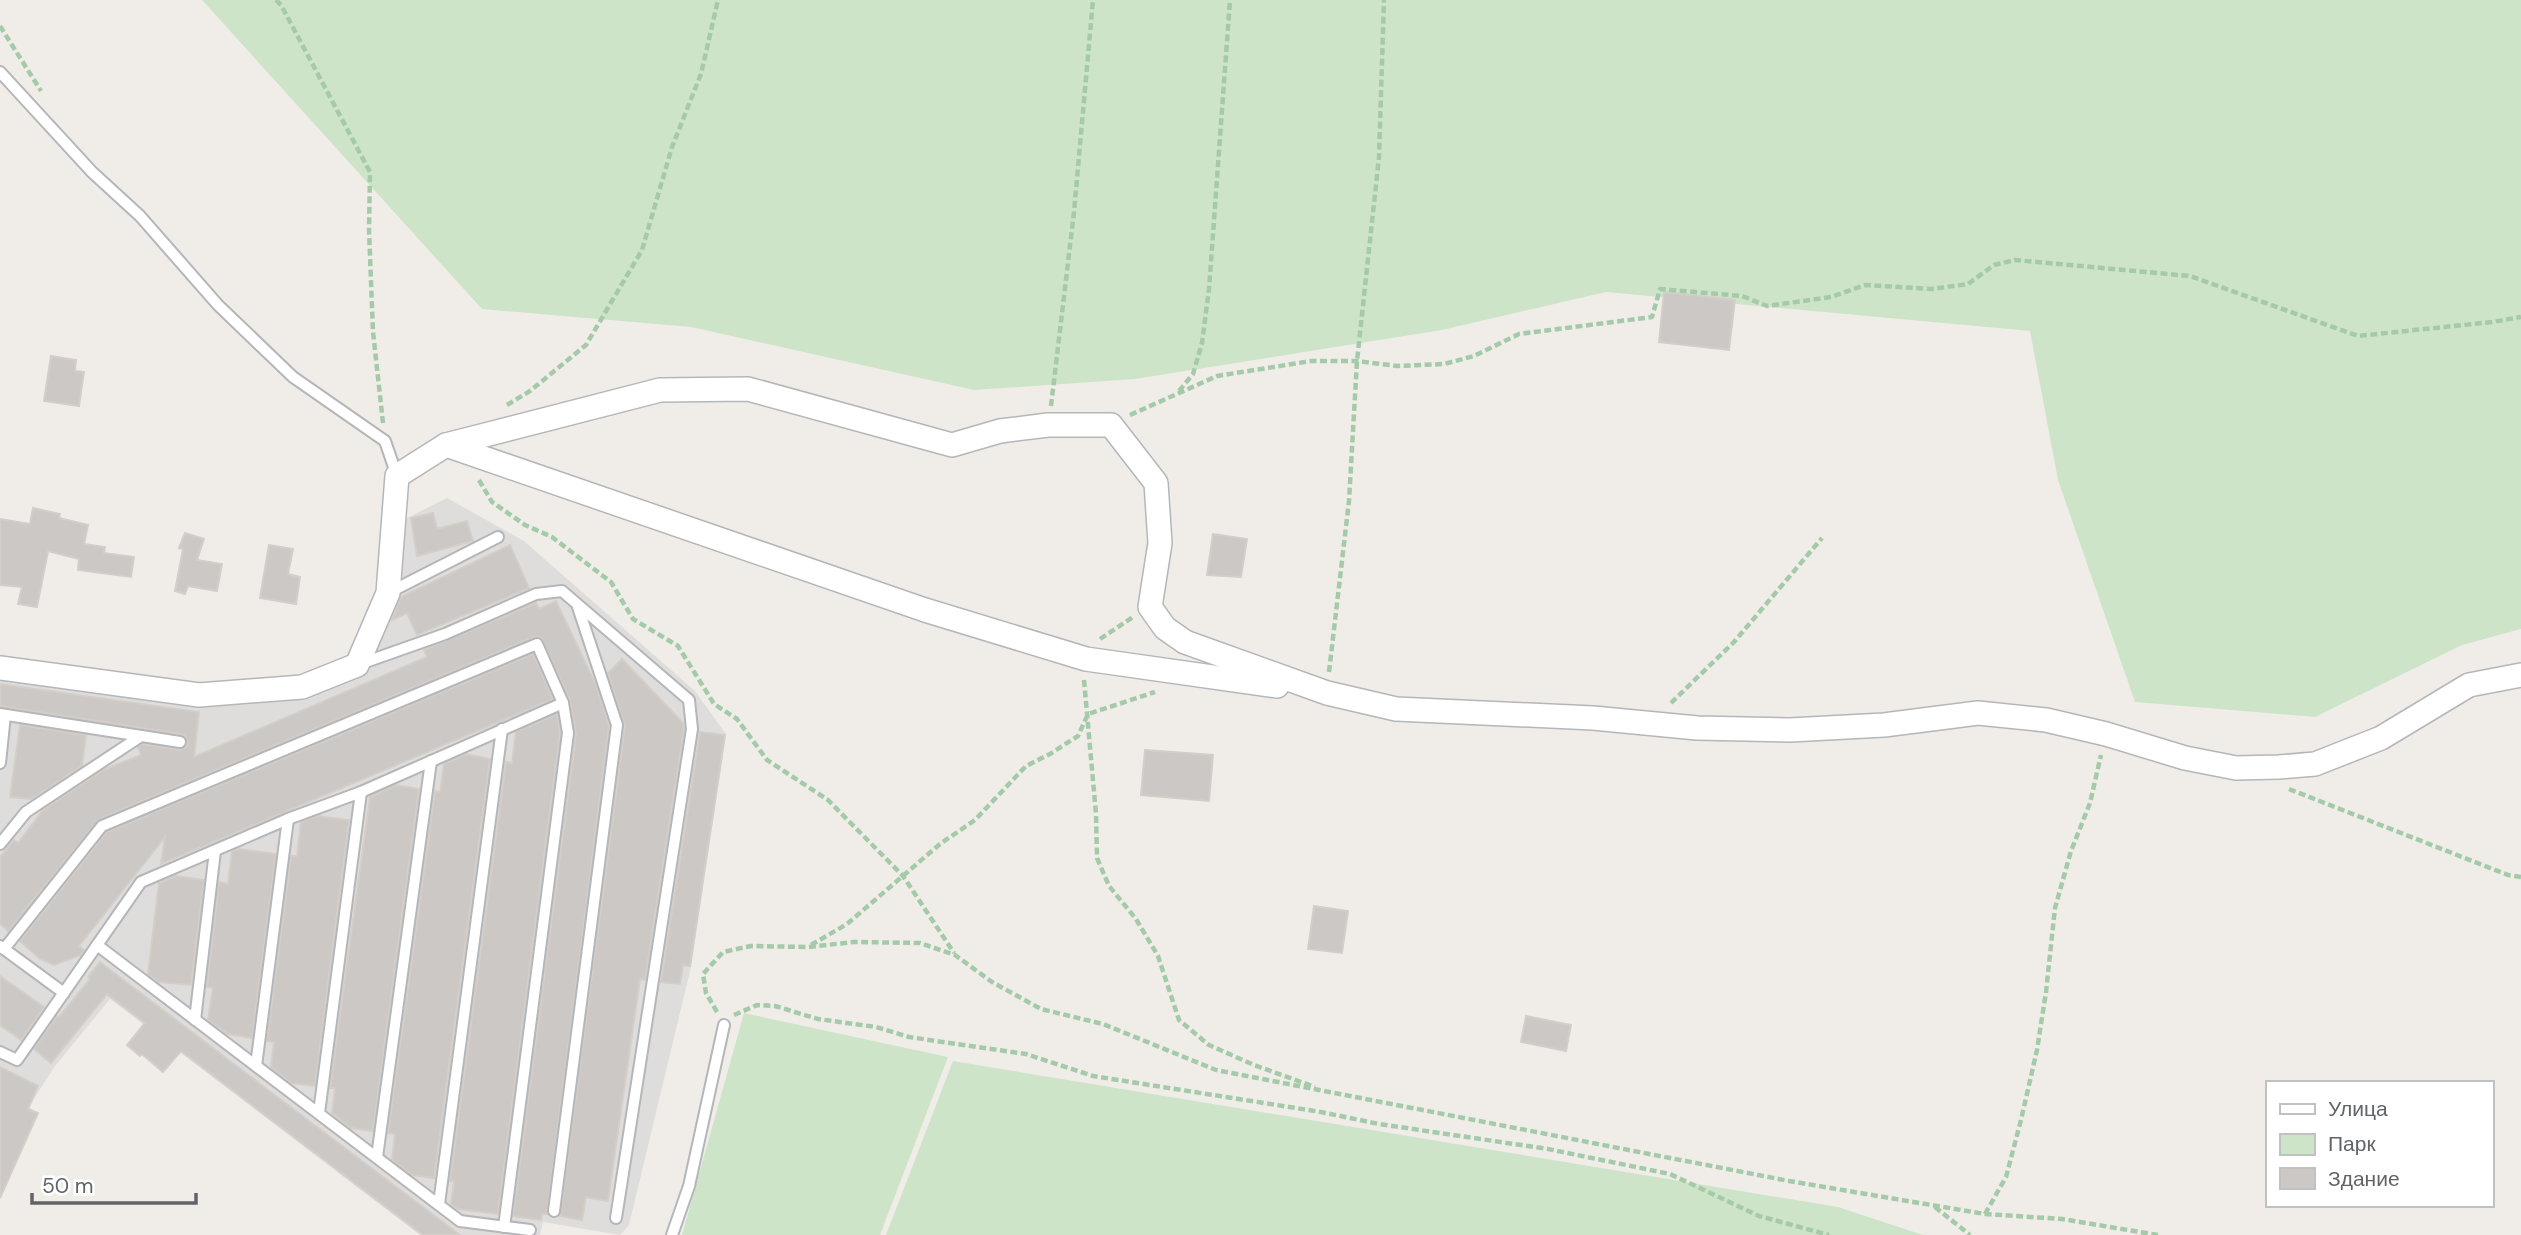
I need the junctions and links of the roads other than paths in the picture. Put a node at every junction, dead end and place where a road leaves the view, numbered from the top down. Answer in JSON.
{"nodes":[{"id":1,"x":2,"y":77,"type":"edge"},
{"id":2,"x":446,"y":445,"type":"junction"},
{"id":3,"x":397,"y":476,"type":"junction"},
{"id":4,"x":498,"y":537,"type":"dead end"},
{"id":5,"x":388,"y":593,"type":"junction"},
{"id":6,"x":577,"y":604,"type":"junction"},
{"id":7,"x":357,"y":665,"type":"junction"},
{"id":8,"x":0,"y":668,"type":"edge"},
{"id":9,"x":2521,"y":675,"type":"edge"},
{"id":10,"x":1327,"y":693,"type":"junction"},
{"id":11,"x":563,"y":702,"type":"junction"},
{"id":12,"x":3,"y":715,"type":"edge"},
{"id":13,"x":502,"y":729,"type":"junction"},
{"id":14,"x":141,"y":736,"type":"junction"},
{"id":15,"x":180,"y":741,"type":"dead end"},
{"id":16,"x":431,"y":761,"type":"junction"},
{"id":17,"x":0,"y":763,"type":"edge"},
{"id":18,"x":361,"y":792,"type":"junction"},
{"id":19,"x":288,"y":819,"type":"junction"},
{"id":20,"x":0,"y":845,"type":"edge"},
{"id":21,"x":215,"y":851,"type":"junction"},
{"id":22,"x":97,"y":945,"type":"junction"},
{"id":23,"x":2,"y":947,"type":"edge"},
{"id":24,"x":64,"y":993,"type":"junction"},
{"id":25,"x":195,"y":1020,"type":"junction"},
{"id":26,"x":724,"y":1026,"type":"road end"},
{"id":27,"x":0,"y":1052,"type":"edge"},
{"id":28,"x":256,"y":1066,"type":"junction"},
{"id":29,"x":320,"y":1113,"type":"junction"},
{"id":30,"x":377,"y":1157,"type":"junction"},
{"id":31,"x":439,"y":1205,"type":"junction"},
{"id":32,"x":554,"y":1211,"type":"dead end"},
{"id":33,"x":615,"y":1218,"type":"dead end"},
{"id":34,"x":504,"y":1227,"type":"junction"},
{"id":35,"x":530,"y":1230,"type":"dead end"},
{"id":36,"x":672,"y":1235,"type":"edge"}],
"edges":[{"from":1,"to":3,"type":"lane"},
{"from":2,"to":3,"type":"street"},
{"from":2,"to":10,"type":"street"},
{"from":2,"to":10,"type":"street"},
{"from":3,"to":5,"type":"street"},
{"from":4,"to":5,"type":"lane"},
{"from":5,"to":7,"type":"street"},
{"from":6,"to":7,"type":"lane"},
{"from":6,"to":32,"type":"lane"},
{"from":6,"to":33,"type":"lane"},
{"from":7,"to":8,"type":"street"},
{"from":9,"to":10,"type":"street"},
{"from":11,"to":13,"type":"lane"},
{"from":11,"to":23,"type":"lane"},
{"from":11,"to":34,"type":"lane"},
{"from":12,"to":14,"type":"lane"},
{"from":12,"to":17,"type":"lane"},
{"from":13,"to":16,"type":"lane"},
{"from":13,"to":31,"type":"lane"},
{"from":14,"to":15,"type":"lane"},
{"from":14,"to":20,"type":"lane"},
{"from":16,"to":18,"type":"lane"},
{"from":16,"to":30,"type":"lane"},
{"from":18,"to":19,"type":"lane"},
{"from":18,"to":29,"type":"lane"},
{"from":19,"to":21,"type":"lane"},
{"from":19,"to":28,"type":"lane"},
{"from":21,"to":22,"type":"lane"},
{"from":21,"to":25,"type":"lane"},
{"from":22,"to":24,"type":"lane"},
{"from":22,"to":25,"type":"lane"},
{"from":23,"to":24,"type":"lane"},
{"from":24,"to":27,"type":"lane"},
{"from":25,"to":28,"type":"lane"},
{"from":26,"to":36,"type":"lane"},
{"from":28,"to":29,"type":"lane"},
{"from":29,"to":30,"type":"lane"},
{"from":30,"to":31,"type":"lane"},
{"from":31,"to":34,"type":"lane"},
{"from":34,"to":35,"type":"lane"}]}
